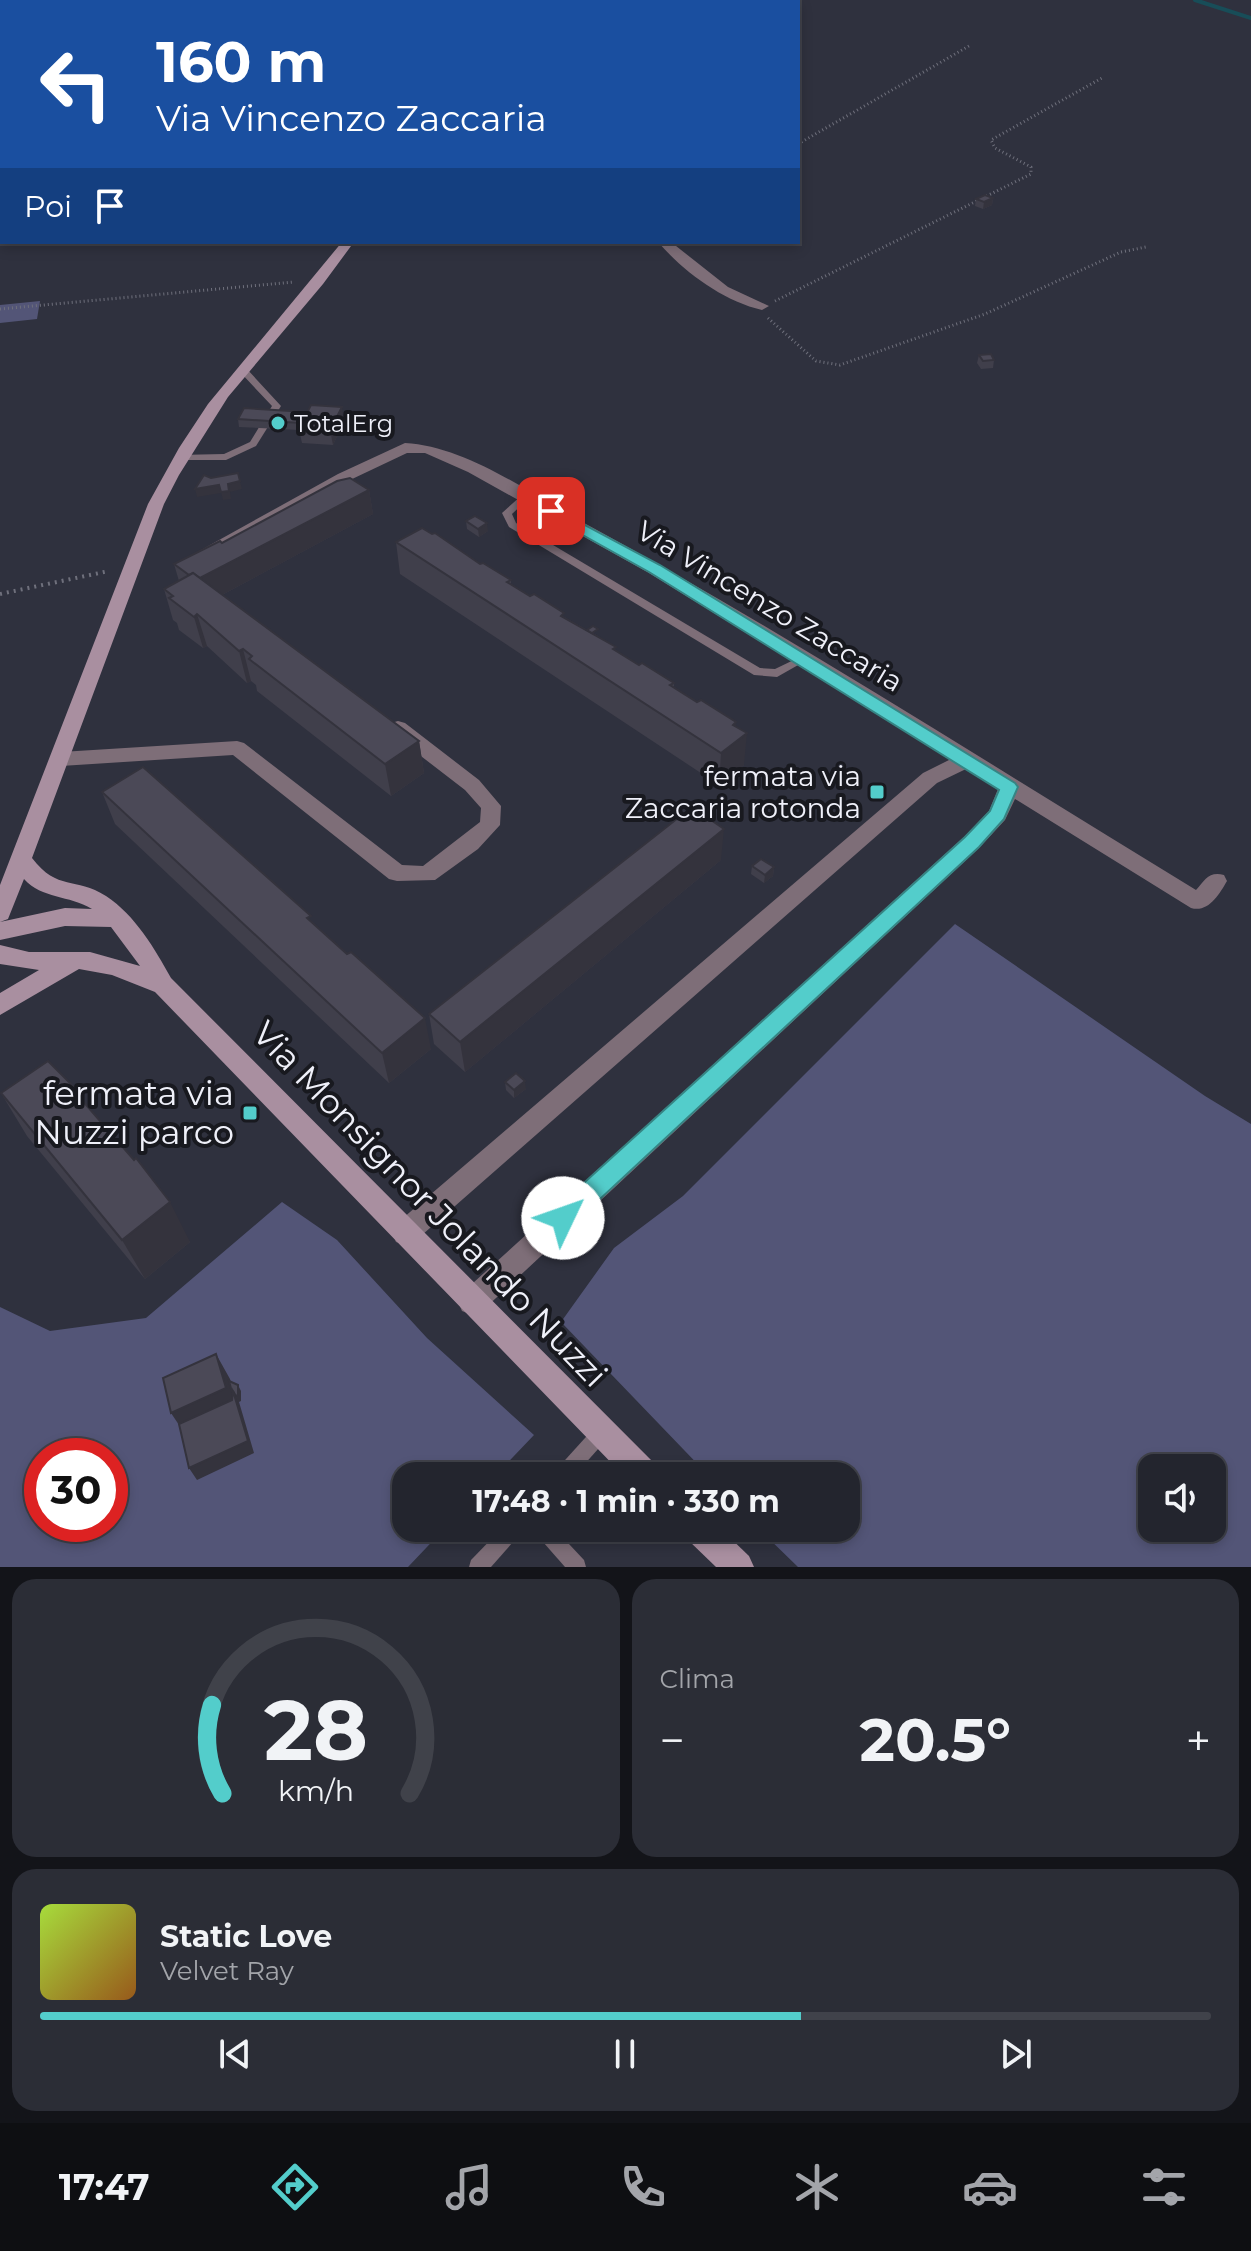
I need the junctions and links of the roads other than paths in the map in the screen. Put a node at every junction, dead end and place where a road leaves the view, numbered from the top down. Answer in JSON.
{"nodes":[{"id":1,"x":346,"y":244,"type":"edge"},
{"id":2,"x":667,"y":244,"type":"edge"},
{"id":3,"x":762,"y":306,"type":"road end"},
{"id":4,"x":243,"y":370,"type":"junction"},
{"id":5,"x":178,"y":458,"type":"junction"},
{"id":6,"x":525,"y":497,"type":"junction"},
{"id":7,"x":197,"y":556,"type":"edge"},
{"id":8,"x":802,"y":660,"type":"junction"},
{"id":9,"x":378,"y":713,"type":"edge"},
{"id":10,"x":61,"y":759,"type":"junction"},
{"id":11,"x":965,"y":761,"type":"junction"},
{"id":12,"x":1009,"y":787,"type":"junction"},
{"id":13,"x":21,"y":859,"type":"junction"},
{"id":14,"x":1216,"y":881,"type":"dead end"},
{"id":15,"x":0,"y":913,"type":"edge"},
{"id":16,"x":114,"y":918,"type":"junction"},
{"id":17,"x":0,"y":931,"type":"edge"},
{"id":18,"x":0,"y":954,"type":"edge"},
{"id":19,"x":76,"y":960,"type":"junction"},
{"id":20,"x":163,"y":985,"type":"junction"},
{"id":21,"x":0,"y":1005,"type":"edge"},
{"id":22,"x":405,"y":1233,"type":"junction"},
{"id":23,"x":472,"y":1302,"type":"junction"},
{"id":24,"x":601,"y":1433,"type":"junction"},
{"id":25,"x":575,"y":1462,"type":"edge"},
{"id":26,"x":631,"y":1462,"type":"edge"},
{"id":27,"x":501,"y":1542,"type":"edge"},
{"id":28,"x":555,"y":1542,"type":"edge"},
{"id":29,"x":712,"y":1542,"type":"edge"},
{"id":30,"x":478,"y":1567,"type":"edge"},
{"id":31,"x":577,"y":1567,"type":"edge"},
{"id":32,"x":738,"y":1567,"type":"edge"}],
"edges":[{"from":1,"to":4,"type":"main road"},
{"from":2,"to":3,"type":"street"},
{"from":4,"to":5,"type":"main road"},
{"from":4,"to":5,"type":"lane"},
{"from":5,"to":10,"type":"main road"},
{"from":6,"to":7,"type":"street","name":"Via Vincenzo Zaccaria"},
{"from":6,"to":8,"type":"street","name":"Via Vincenzo Zaccaria"},
{"from":6,"to":8,"type":"lane"},
{"from":8,"to":11,"type":"street","name":"Via Vincenzo Zaccaria"},
{"from":9,"to":10,"type":"street"},
{"from":10,"to":13,"type":"main road"},
{"from":11,"to":12,"type":"street","name":"Via Vincenzo Zaccaria"},
{"from":11,"to":22,"type":"street"},
{"from":12,"to":14,"type":"street","name":"Via Vincenzo Zaccaria"},
{"from":12,"to":23,"type":"street"},
{"from":13,"to":15,"type":"main road"},
{"from":13,"to":16,"type":"main road"},
{"from":16,"to":17,"type":"main road"},
{"from":16,"to":20,"type":"main road"},
{"from":18,"to":19,"type":"main road"},
{"from":19,"to":20,"type":"main road"},
{"from":19,"to":21,"type":"main road"},
{"from":20,"to":22,"type":"main road","name":"Via Monsignor Jolando Nuzzi"},
{"from":22,"to":23,"type":"main road","name":"Via Monsignor Jolando Nuzzi"},
{"from":23,"to":24,"type":"main road","name":"Via Monsignor Jolando Nuzzi"},
{"from":24,"to":25,"type":"lane"},
{"from":24,"to":26,"type":"main road","name":"Via Monsignor Jolando Nuzzi"},
{"from":27,"to":30,"type":"lane"},
{"from":28,"to":31,"type":"lane"},
{"from":29,"to":32,"type":"main road"}]}
